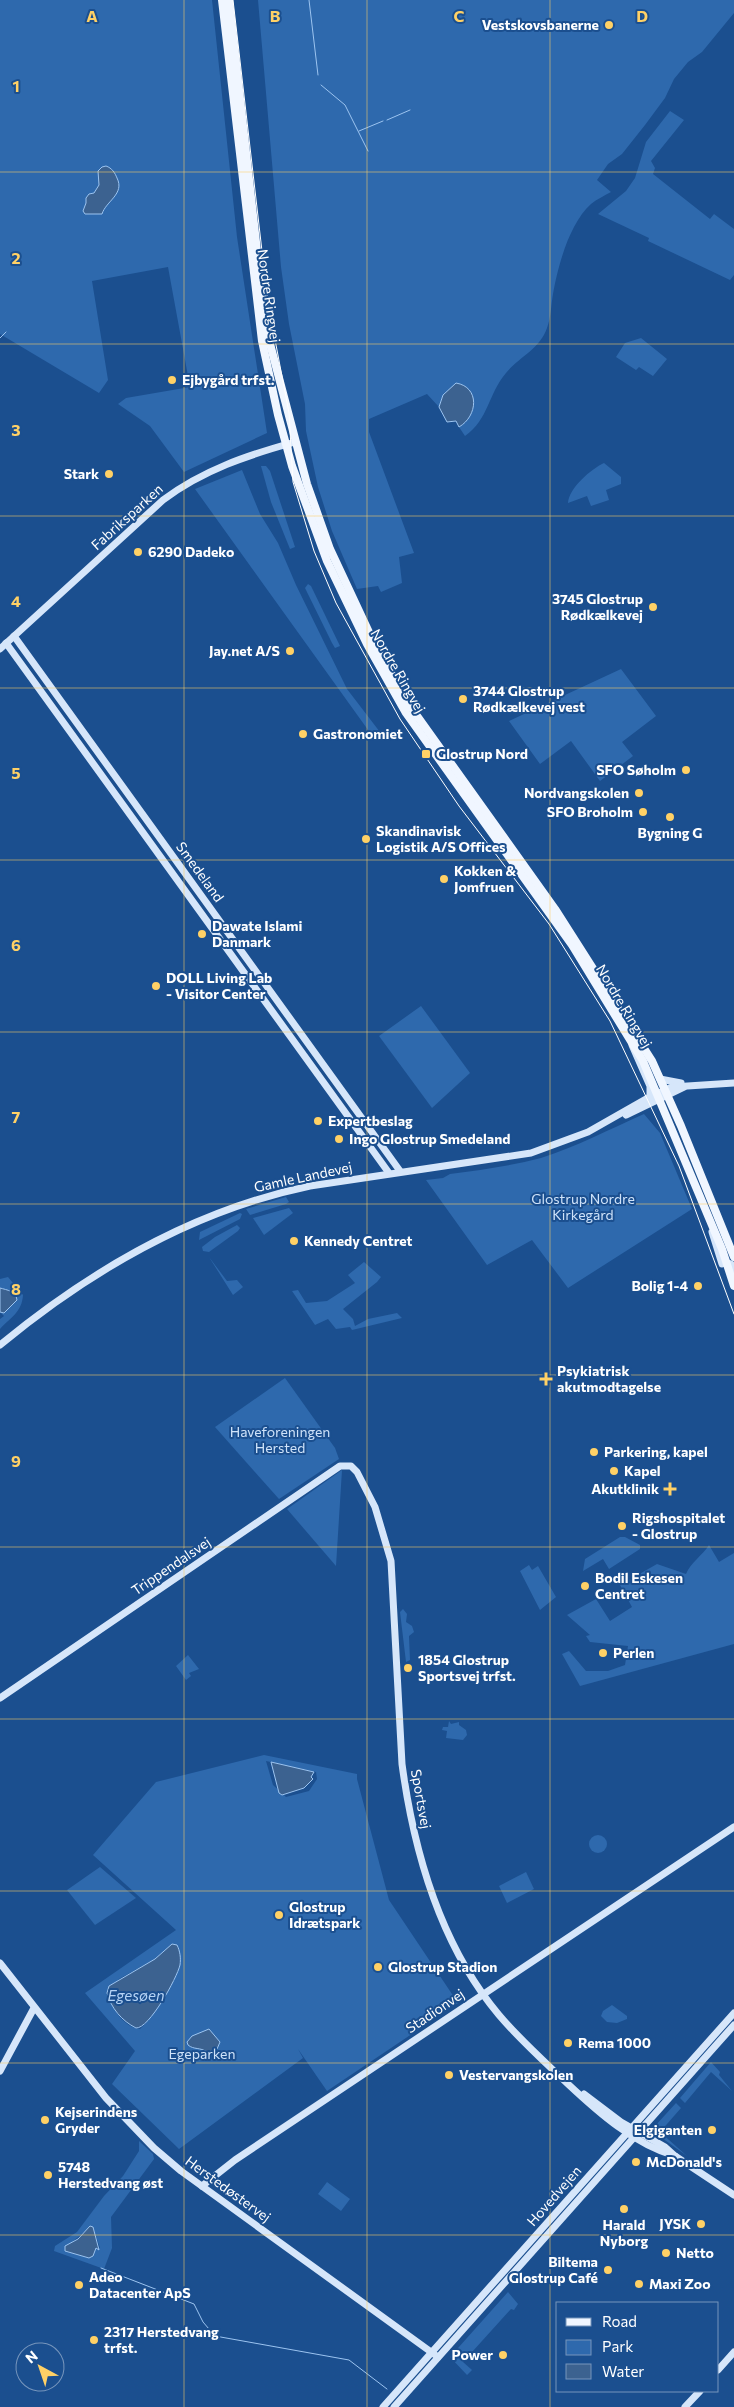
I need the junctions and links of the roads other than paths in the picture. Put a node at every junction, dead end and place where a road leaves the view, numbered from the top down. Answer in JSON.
{"nodes":[{"id":1,"x":222,"y":0,"type":"edge"},
{"id":2,"x":229,"y":0,"type":"edge"},
{"id":3,"x":295,"y":442,"type":"junction"},
{"id":4,"x":286,"y":445,"type":"junction"},
{"id":5,"x":14,"y":636,"type":"junction"},
{"id":6,"x":6,"y":644,"type":"junction"},
{"id":7,"x":0,"y":649,"type":"edge"},
{"id":8,"x":197,"y":889,"type":"junction"},
{"id":9,"x":188,"y":895,"type":"junction"},
{"id":10,"x":632,"y":1043,"type":"junction"},
{"id":11,"x":660,"y":1079,"type":"junction"},
{"id":12,"x":734,"y":1083,"type":"edge"},
{"id":13,"x":692,"y":1085,"type":"junction"},
{"id":14,"x":662,"y":1096,"type":"junction"},
{"id":15,"x":646,"y":1099,"type":"junction"},
{"id":16,"x":613,"y":1120,"type":"junction"},
{"id":17,"x":400,"y":1172,"type":"junction"},
{"id":18,"x":389,"y":1173,"type":"junction"},
{"id":19,"x":734,"y":1257,"type":"edge"},
{"id":20,"x":724,"y":1263,"type":"junction"},
{"id":21,"x":734,"y":1270,"type":"edge"},
{"id":22,"x":734,"y":1286,"type":"edge"},
{"id":23,"x":0,"y":1345,"type":"edge"},
{"id":24,"x":357,"y":1472,"type":"joint"},
{"id":25,"x":0,"y":1698,"type":"edge"},
{"id":26,"x":734,"y":1828,"type":"edge"},
{"id":27,"x":0,"y":1963,"type":"edge"},
{"id":28,"x":0,"y":1970,"type":"edge"},
{"id":29,"x":483,"y":1994,"type":"junction"},
{"id":30,"x":34,"y":2008,"type":"junction"},
{"id":31,"x":734,"y":2014,"type":"edge"},
{"id":32,"x":734,"y":2025,"type":"edge"},
{"id":33,"x":0,"y":2071,"type":"edge"},
{"id":34,"x":629,"y":2129,"type":"junction"},
{"id":35,"x":637,"y":2134,"type":"junction"},
{"id":36,"x":202,"y":2186,"type":"junction"},
{"id":37,"x":734,"y":2195,"type":"edge"},
{"id":38,"x":432,"y":2352,"type":"junction"},
{"id":39,"x":734,"y":2352,"type":"edge"},
{"id":40,"x":438,"y":2357,"type":"junction"},
{"id":41,"x":719,"y":2369,"type":"edge"},
{"id":42,"x":699,"y":2392,"type":"edge"},
{"id":43,"x":396,"y":2404,"type":"edge"},
{"id":44,"x":383,"y":2407,"type":"edge"},
{"id":45,"x":685,"y":2407,"type":"edge"}],
"edges":[{"from":1,"to":4,"type":"main road","name":"Nordre Ringvej"},
{"from":2,"to":3,"type":"main road","name":"Nordre Ringvej"},
{"from":3,"to":4,"type":"street","name":"Fabriksparken"},
{"from":3,"to":11,"type":"main road","name":"Nordre Ringvej"},
{"from":4,"to":5,"type":"street","name":"Fabriksparken"},
{"from":4,"to":10,"type":"main road","name":"Nordre Ringvej"},
{"from":5,"to":6,"type":"street","name":"Fabriksparken"},
{"from":5,"to":8,"type":"street","name":"Smedeland"},
{"from":6,"to":7,"type":"street","name":"Fabriksparken"},
{"from":6,"to":9,"type":"street","name":"Smedeland"},
{"from":8,"to":9,"type":"street"},
{"from":8,"to":17,"type":"street","name":"Smedeland"},
{"from":9,"to":18,"type":"street","name":"Smedeland"},
{"from":10,"to":14,"type":"main road","name":"Nordre Ringvej"},
{"from":10,"to":15,"type":"street"},
{"from":11,"to":13,"type":"street"},
{"from":11,"to":14,"type":"main road","name":"Nordre Ringvej"},
{"from":12,"to":13,"type":"street"},
{"from":13,"to":14,"type":"street"},
{"from":14,"to":15,"type":"street","name":"Gamle Landevej"},
{"from":14,"to":16,"type":"street","name":"Gamle Landevej"},
{"from":14,"to":19,"type":"main road","name":"Nordre Ringvej"},
{"from":14,"to":20,"type":"main road","name":"Nordre Ringvej"},
{"from":15,"to":16,"type":"street","name":"Gamle Landevej"},
{"from":16,"to":17,"type":"street","name":"Gamle Landevej"},
{"from":17,"to":18,"type":"street","name":"Gamle Landevej"},
{"from":18,"to":23,"type":"street","name":"Gamle Landevej"},
{"from":20,"to":21,"type":"street"},
{"from":20,"to":22,"type":"main road","name":"Nordre Ringvej"},
{"from":24,"to":25,"type":"street","name":"Trippendalsvej"},
{"from":24,"to":29,"type":"street","name":"Sportsvej"},
{"from":26,"to":29,"type":"street","name":"Stadionvej"},
{"from":27,"to":30,"type":"street","name":"Herstedøstervej"},
{"from":28,"to":30,"type":"street","name":"Herstedøstervej"},
{"from":29,"to":34,"type":"street","name":"Sportsvej"},
{"from":29,"to":36,"type":"street","name":"Stadionvej"},
{"from":30,"to":33,"type":"street"},
{"from":30,"to":36,"type":"street","name":"Herstedøstervej"},
{"from":31,"to":34,"type":"street","name":"Hovedvejen"},
{"from":32,"to":35,"type":"street","name":"Hovedvejen"},
{"from":34,"to":35,"type":"street","name":"Sportsvej"},
{"from":34,"to":38,"type":"street","name":"Hovedvejen"},
{"from":35,"to":37,"type":"street","name":"Sportsvej"},
{"from":35,"to":40,"type":"street","name":"Hovedvejen"},
{"from":36,"to":38,"type":"street","name":"Herstedøstervej"},
{"from":38,"to":40,"type":"street","name":"Herstedøstervej"},
{"from":38,"to":44,"type":"street","name":"Hovedvejen"},
{"from":39,"to":41,"type":"street"},
{"from":40,"to":43,"type":"street","name":"Hovedvejen"},
{"from":42,"to":45,"type":"street"}]}
